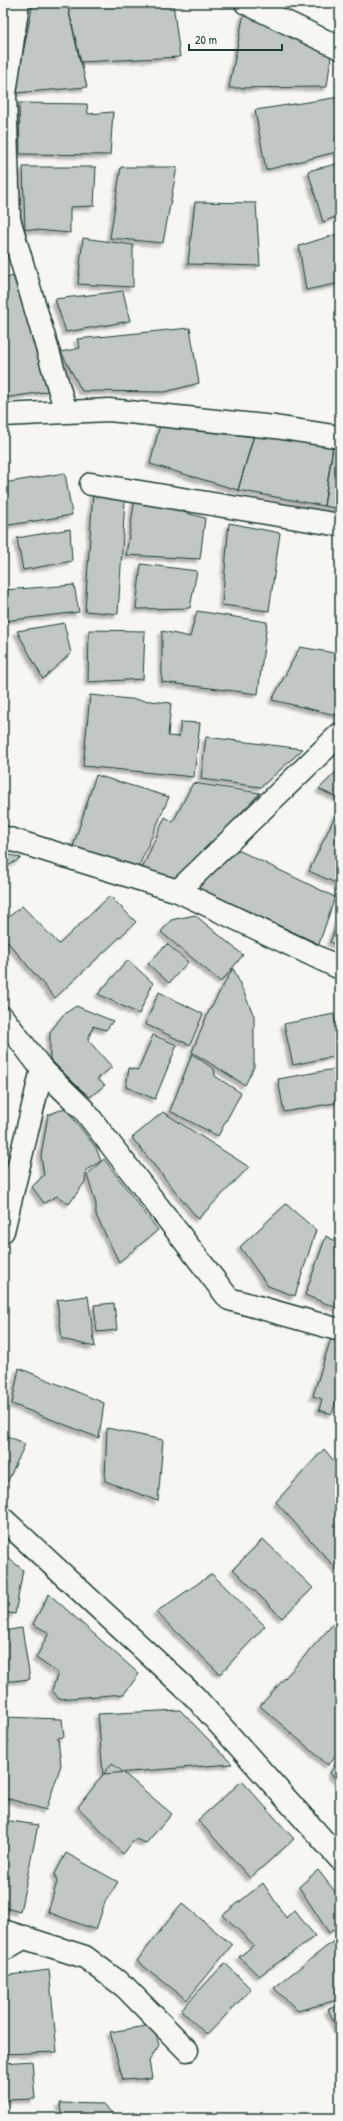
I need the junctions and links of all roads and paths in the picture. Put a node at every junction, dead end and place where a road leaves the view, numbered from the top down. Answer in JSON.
{"nodes":[{"id":1,"x":18,"y":3,"type":"edge"},
{"id":2,"x":246,"y":3,"type":"edge"},
{"id":3,"x":339,"y":46,"type":"edge"},
{"id":4,"x":66,"y":412,"type":"junction"},
{"id":5,"x":3,"y":415,"type":"edge"},
{"id":6,"x":340,"y":437,"type":"edge"},
{"id":7,"x":91,"y":484,"type":"dead end"},
{"id":8,"x":340,"y":525,"type":"edge"},
{"id":9,"x":340,"y":734,"type":"edge"},
{"id":10,"x":3,"y":837,"type":"edge"},
{"id":11,"x":178,"y":891,"type":"junction"},
{"id":12,"x":340,"y":968,"type":"edge"},
{"id":13,"x":3,"y":1018,"type":"edge"},
{"id":14,"x":42,"y":1069,"type":"junction"},
{"id":15,"x":3,"y":1232,"type":"edge"},
{"id":16,"x":340,"y":1330,"type":"edge"},
{"id":17,"x":3,"y":1519,"type":"edge"},
{"id":18,"x":340,"y":1860,"type":"edge"},
{"id":19,"x":3,"y":1931,"type":"edge"},
{"id":20,"x":25,"y":1937,"type":"junction"},
{"id":21,"x":3,"y":1950,"type":"edge"},
{"id":22,"x":187,"y":2050,"type":"dead end"}],
"edges":[{"from":1,"to":4,"type":"street"},
{"from":2,"to":3,"type":"street"},
{"from":4,"to":5,"type":"street"},
{"from":4,"to":6,"type":"street"},
{"from":7,"to":8,"type":"street"},
{"from":9,"to":11,"type":"street"},
{"from":10,"to":11,"type":"street"},
{"from":11,"to":12,"type":"street"},
{"from":13,"to":14,"type":"street"},
{"from":14,"to":15,"type":"street"},
{"from":14,"to":16,"type":"street"},
{"from":17,"to":18,"type":"street"},
{"from":19,"to":20,"type":"street"},
{"from":20,"to":21,"type":"street"},
{"from":20,"to":22,"type":"street"}]}
